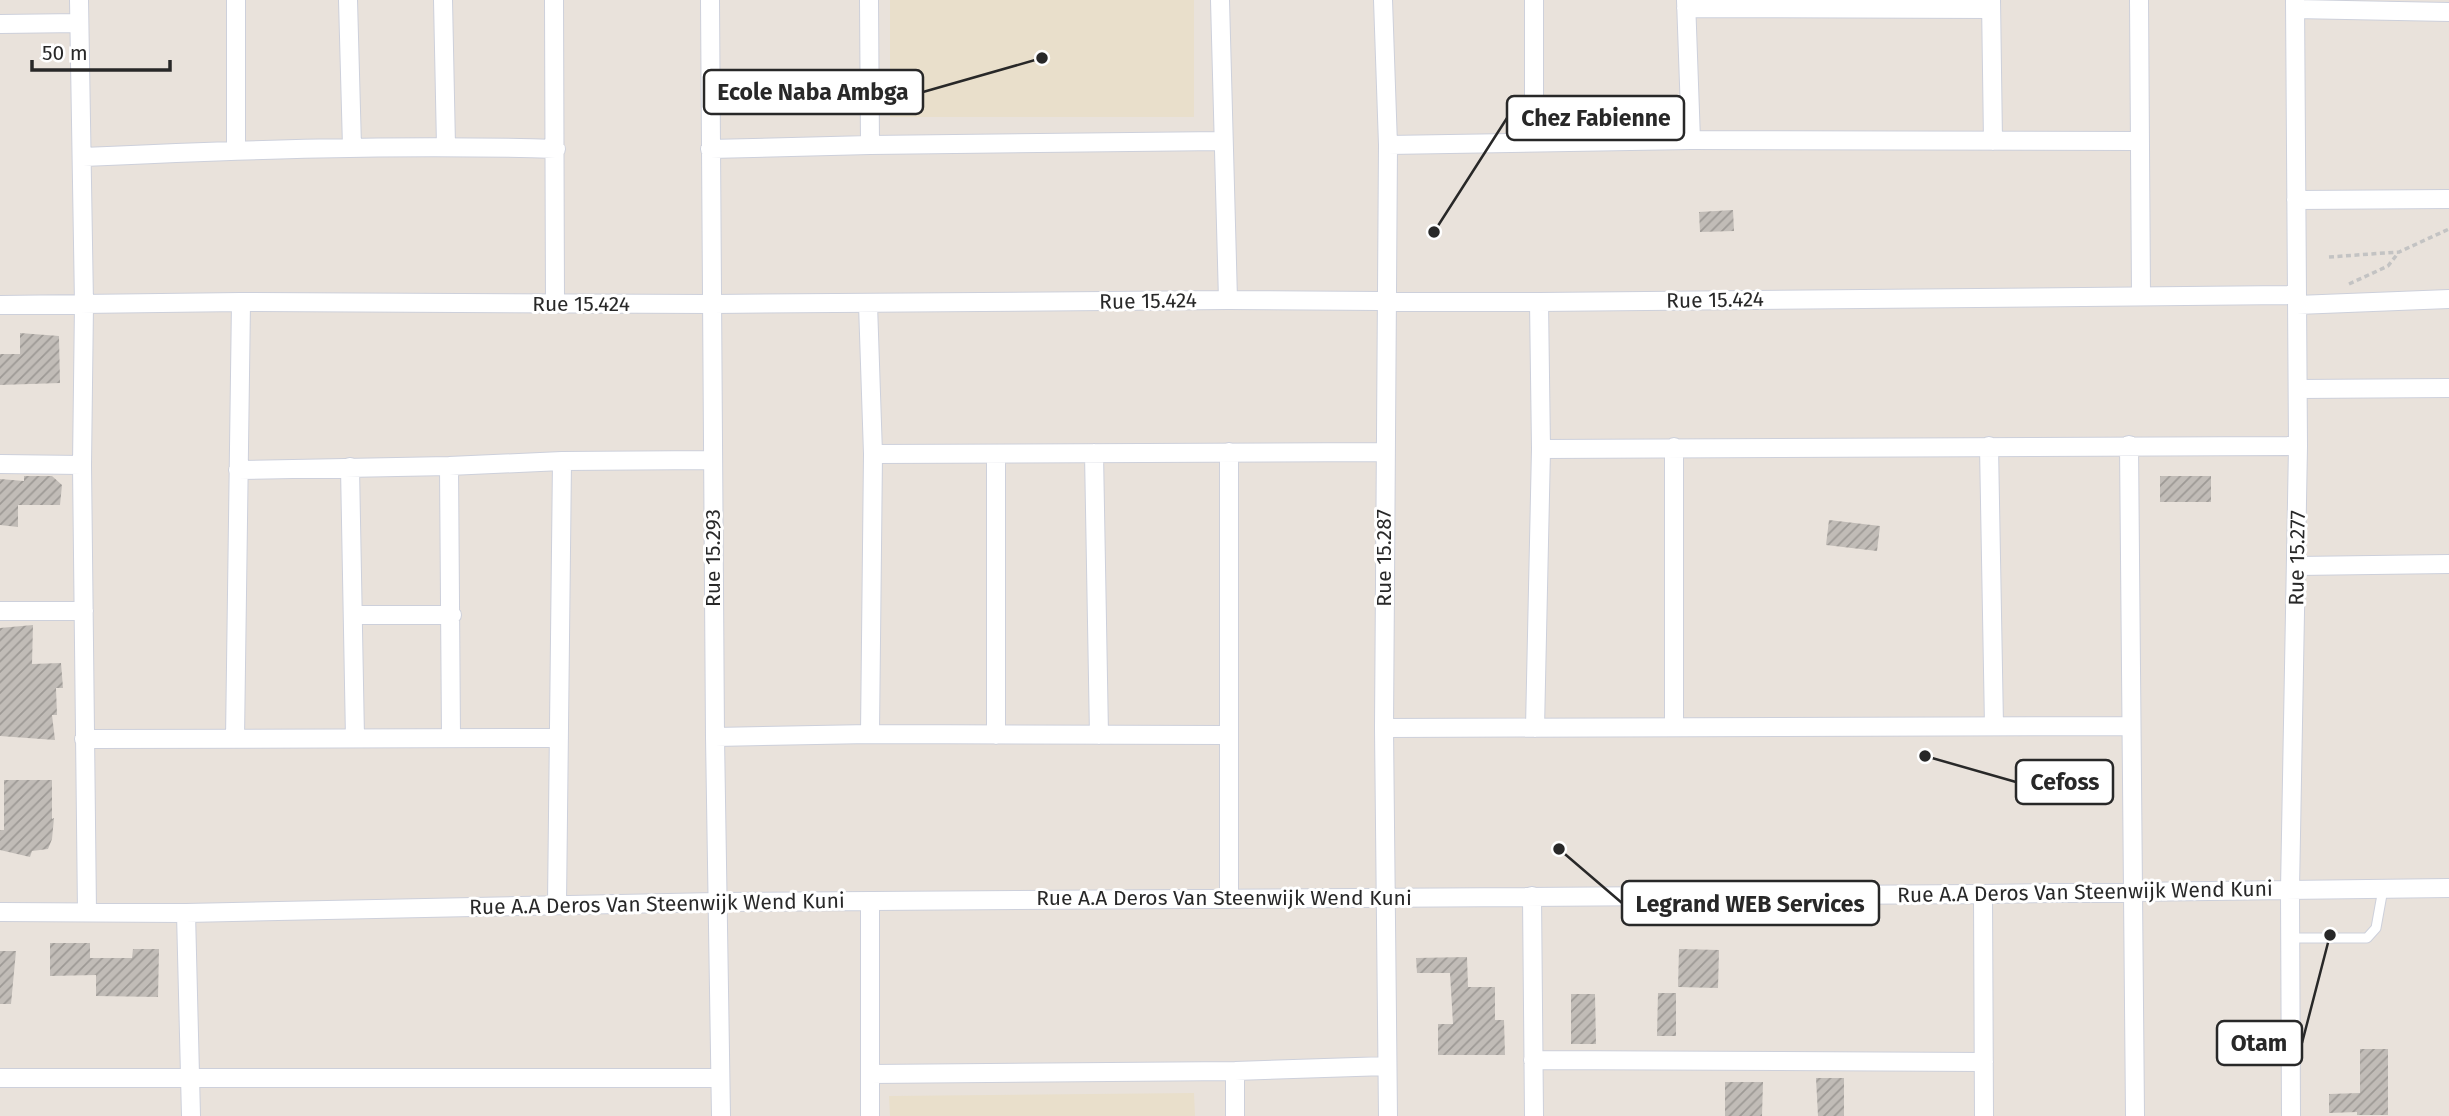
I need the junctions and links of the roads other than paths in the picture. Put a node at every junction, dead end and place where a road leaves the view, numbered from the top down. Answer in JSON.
{"nodes":[{"id":1,"x":79,"y":0,"type":"edge"},
{"id":2,"x":236,"y":0,"type":"edge"},
{"id":3,"x":348,"y":0,"type":"edge"},
{"id":4,"x":443,"y":0,"type":"edge"},
{"id":5,"x":554,"y":0,"type":"edge"},
{"id":6,"x":710,"y":0,"type":"edge"},
{"id":7,"x":869,"y":0,"type":"edge"},
{"id":8,"x":1220,"y":0,"type":"edge"},
{"id":9,"x":1383,"y":0,"type":"edge"},
{"id":10,"x":1534,"y":0,"type":"edge"},
{"id":11,"x":2139,"y":0,"type":"edge"},
{"id":12,"x":1686,"y":4,"type":"edge"},
{"id":13,"x":1991,"y":4,"type":"edge"},
{"id":14,"x":2295,"y":4,"type":"edge"},
{"id":15,"x":2449,"y":12,"type":"edge"},
{"id":16,"x":79,"y":23,"type":"junction"},
{"id":17,"x":0,"y":24,"type":"edge"},
{"id":18,"x":1691,"y":140,"type":"junction"},
{"id":19,"x":1222,"y":141,"type":"junction"},
{"id":20,"x":1993,"y":141,"type":"junction"},
{"id":21,"x":2140,"y":141,"type":"junction"},
{"id":22,"x":1534,"y":142,"type":"junction"},
{"id":23,"x":870,"y":145,"type":"junction"},
{"id":24,"x":1388,"y":145,"type":"junction"},
{"id":25,"x":446,"y":146,"type":"junction"},
{"id":26,"x":352,"y":147,"type":"junction"},
{"id":27,"x":556,"y":149,"type":"junction"},
{"id":28,"x":710,"y":149,"type":"junction"},
{"id":29,"x":236,"y":151,"type":"junction"},
{"id":30,"x":83,"y":157,"type":"junction"},
{"id":31,"x":2449,"y":199,"type":"edge"},
{"id":32,"x":2296,"y":200,"type":"junction"},
{"id":33,"x":2141,"y":295,"type":"junction"},
{"id":34,"x":2449,"y":299,"type":"edge"},
{"id":35,"x":1227,"y":300,"type":"junction"},
{"id":36,"x":2297,"y":300,"type":"junction"},
{"id":37,"x":1387,"y":302,"type":"junction"},
{"id":38,"x":1539,"y":302,"type":"junction"},
{"id":39,"x":241,"y":303,"type":"junction"},
{"id":40,"x":0,"y":304,"type":"edge"},
{"id":41,"x":84,"y":304,"type":"junction"},
{"id":42,"x":555,"y":304,"type":"junction"},
{"id":43,"x":713,"y":304,"type":"junction"},
{"id":44,"x":868,"y":304,"type":"junction"},
{"id":45,"x":2449,"y":388,"type":"edge"},
{"id":46,"x":2298,"y":389,"type":"junction"},
{"id":47,"x":2129,"y":445,"type":"junction"},
{"id":48,"x":1989,"y":446,"type":"junction"},
{"id":49,"x":2298,"y":446,"type":"junction"},
{"id":50,"x":1674,"y":447,"type":"junction"},
{"id":51,"x":1541,"y":449,"type":"junction"},
{"id":52,"x":1229,"y":452,"type":"junction"},
{"id":53,"x":1385,"y":452,"type":"junction"},
{"id":54,"x":1094,"y":453,"type":"junction"},
{"id":55,"x":873,"y":454,"type":"junction"},
{"id":56,"x":996,"y":454,"type":"junction"},
{"id":57,"x":712,"y":460,"type":"junction"},
{"id":58,"x":562,"y":461,"type":"junction"},
{"id":59,"x":0,"y":464,"type":"edge"},
{"id":60,"x":82,"y":465,"type":"junction"},
{"id":61,"x":449,"y":466,"type":"junction"},
{"id":62,"x":350,"y":467,"type":"junction"},
{"id":63,"x":238,"y":470,"type":"junction"},
{"id":64,"x":2449,"y":564,"type":"edge"},
{"id":65,"x":2297,"y":566,"type":"junction"},
{"id":66,"x":0,"y":611,"type":"edge"},
{"id":67,"x":84,"y":611,"type":"junction"},
{"id":68,"x":353,"y":615,"type":"junction"},
{"id":69,"x":452,"y":615,"type":"junction"},
{"id":70,"x":1993,"y":726,"type":"junction"},
{"id":71,"x":2131,"y":726,"type":"junction"},
{"id":72,"x":1674,"y":727,"type":"junction"},
{"id":73,"x":1384,"y":728,"type":"junction"},
{"id":74,"x":1535,"y":728,"type":"junction"},
{"id":75,"x":870,"y":734,"type":"junction"},
{"id":76,"x":1099,"y":735,"type":"junction"},
{"id":77,"x":1229,"y":735,"type":"junction"},
{"id":78,"x":996,"y":736,"type":"junction"},
{"id":79,"x":451,"y":737,"type":"junction"},
{"id":80,"x":715,"y":737,"type":"junction"},
{"id":81,"x":355,"y":738,"type":"junction"},
{"id":82,"x":559,"y":738,"type":"junction"},
{"id":83,"x":84,"y":739,"type":"junction"},
{"id":84,"x":234,"y":740,"type":"junction"},
{"id":85,"x":2449,"y":888,"type":"edge"},
{"id":86,"x":2382,"y":889,"type":"junction"},
{"id":87,"x":2290,"y":890,"type":"junction"},
{"id":88,"x":2133,"y":891,"type":"junction"},
{"id":89,"x":1983,"y":894,"type":"junction"},
{"id":90,"x":1532,"y":896,"type":"junction"},
{"id":91,"x":1386,"y":897,"type":"junction"},
{"id":92,"x":1229,"y":899,"type":"junction"},
{"id":93,"x":870,"y":901,"type":"junction"},
{"id":94,"x":717,"y":902,"type":"junction"},
{"id":95,"x":557,"y":904,"type":"junction"},
{"id":96,"x":0,"y":912,"type":"edge"},
{"id":97,"x":87,"y":912,"type":"junction"},
{"id":98,"x":186,"y":913,"type":"junction"},
{"id":99,"x":2290,"y":938,"type":"junction"},
{"id":100,"x":1533,"y":1060,"type":"junction"},
{"id":101,"x":1984,"y":1062,"type":"junction"},
{"id":102,"x":1387,"y":1066,"type":"junction"},
{"id":103,"x":1235,"y":1071,"type":"junction"},
{"id":104,"x":870,"y":1074,"type":"junction"},
{"id":105,"x":0,"y":1078,"type":"edge"},
{"id":106,"x":191,"y":1078,"type":"junction"},
{"id":107,"x":720,"y":1079,"type":"junction"},
{"id":108,"x":191,"y":1116,"type":"edge"},
{"id":109,"x":721,"y":1116,"type":"edge"},
{"id":110,"x":870,"y":1116,"type":"edge"},
{"id":111,"x":1235,"y":1116,"type":"edge"},
{"id":112,"x":1388,"y":1116,"type":"edge"},
{"id":113,"x":1534,"y":1116,"type":"edge"},
{"id":114,"x":1984,"y":1116,"type":"edge"},
{"id":115,"x":2135,"y":1116,"type":"edge"},
{"id":116,"x":2291,"y":1116,"type":"edge"}],
"edges":[{"from":1,"to":16,"type":"street"},
{"from":2,"to":29,"type":"street"},
{"from":3,"to":26,"type":"street"},
{"from":4,"to":25,"type":"street"},
{"from":5,"to":27,"type":"street"},
{"from":6,"to":28,"type":"street","name":"Rue 15.293"},
{"from":7,"to":23,"type":"street"},
{"from":8,"to":19,"type":"street"},
{"from":9,"to":24,"type":"street","name":"Rue 15.287"},
{"from":10,"to":22,"type":"street"},
{"from":11,"to":21,"type":"street"},
{"from":12,"to":13,"type":"street"},
{"from":12,"to":18,"type":"street"},
{"from":13,"to":20,"type":"street"},
{"from":14,"to":15,"type":"street"},
{"from":14,"to":32,"type":"street","name":"Rue 15.277"},
{"from":16,"to":17,"type":"street"},
{"from":16,"to":30,"type":"street"},
{"from":18,"to":20,"type":"street"},
{"from":18,"to":22,"type":"street"},
{"from":19,"to":23,"type":"street"},
{"from":19,"to":35,"type":"street"},
{"from":20,"to":21,"type":"street"},
{"from":21,"to":33,"type":"street"},
{"from":22,"to":24,"type":"street"},
{"from":23,"to":28,"type":"street"},
{"from":24,"to":37,"type":"street","name":"Rue 15.287"},
{"from":25,"to":26,"type":"street"},
{"from":25,"to":27,"type":"street"},
{"from":26,"to":29,"type":"street"},
{"from":27,"to":42,"type":"street"},
{"from":28,"to":43,"type":"street","name":"Rue 15.293"},
{"from":29,"to":30,"type":"street"},
{"from":30,"to":41,"type":"street"},
{"from":31,"to":32,"type":"street"},
{"from":32,"to":36,"type":"street","name":"Rue 15.277"},
{"from":33,"to":36,"type":"street","name":"Rue 15.424"},
{"from":33,"to":38,"type":"street","name":"Rue 15.424"},
{"from":34,"to":36,"type":"street","name":"Rue 15.424"},
{"from":35,"to":37,"type":"street","name":"Rue 15.424"},
{"from":35,"to":44,"type":"street","name":"Rue 15.424"},
{"from":36,"to":46,"type":"street","name":"Rue 15.277"},
{"from":37,"to":38,"type":"street","name":"Rue 15.424"},
{"from":37,"to":53,"type":"street","name":"Rue 15.287"},
{"from":38,"to":51,"type":"street"},
{"from":39,"to":41,"type":"street","name":"Rue 15.424"},
{"from":39,"to":42,"type":"street","name":"Rue 15.424"},
{"from":39,"to":63,"type":"street"},
{"from":40,"to":41,"type":"street","name":"Rue 15.424"},
{"from":41,"to":60,"type":"street"},
{"from":42,"to":43,"type":"street","name":"Rue 15.424"},
{"from":43,"to":44,"type":"street","name":"Rue 15.424"},
{"from":43,"to":57,"type":"street","name":"Rue 15.293"},
{"from":44,"to":55,"type":"street"},
{"from":45,"to":46,"type":"street"},
{"from":46,"to":49,"type":"street","name":"Rue 15.277"},
{"from":47,"to":48,"type":"street"},
{"from":47,"to":49,"type":"street"},
{"from":47,"to":71,"type":"street"},
{"from":48,"to":50,"type":"street"},
{"from":48,"to":70,"type":"street"},
{"from":49,"to":65,"type":"street","name":"Rue 15.277"},
{"from":50,"to":51,"type":"street"},
{"from":50,"to":72,"type":"street"},
{"from":51,"to":74,"type":"street"},
{"from":52,"to":53,"type":"street"},
{"from":52,"to":54,"type":"street"},
{"from":52,"to":77,"type":"street"},
{"from":53,"to":73,"type":"street","name":"Rue 15.287"},
{"from":54,"to":56,"type":"street"},
{"from":54,"to":76,"type":"street"},
{"from":55,"to":56,"type":"street"},
{"from":55,"to":75,"type":"street"},
{"from":56,"to":78,"type":"street"},
{"from":57,"to":58,"type":"street"},
{"from":57,"to":80,"type":"street","name":"Rue 15.293"},
{"from":58,"to":61,"type":"street"},
{"from":58,"to":82,"type":"street"},
{"from":59,"to":60,"type":"street"},
{"from":60,"to":67,"type":"street"},
{"from":61,"to":62,"type":"street"},
{"from":61,"to":69,"type":"street"},
{"from":62,"to":63,"type":"street"},
{"from":62,"to":68,"type":"street"},
{"from":63,"to":84,"type":"street"},
{"from":64,"to":65,"type":"street"},
{"from":65,"to":87,"type":"street","name":"Rue 15.277"},
{"from":66,"to":67,"type":"street"},
{"from":67,"to":83,"type":"street"},
{"from":68,"to":69,"type":"street"},
{"from":68,"to":81,"type":"street"},
{"from":69,"to":79,"type":"street"},
{"from":70,"to":71,"type":"street"},
{"from":70,"to":72,"type":"street"},
{"from":71,"to":88,"type":"street"},
{"from":72,"to":74,"type":"street"},
{"from":73,"to":74,"type":"street"},
{"from":73,"to":91,"type":"street","name":"Rue 15.287"},
{"from":75,"to":78,"type":"street"},
{"from":75,"to":80,"type":"street"},
{"from":76,"to":77,"type":"street"},
{"from":76,"to":78,"type":"street"},
{"from":77,"to":92,"type":"street"},
{"from":79,"to":81,"type":"street"},
{"from":79,"to":82,"type":"street"},
{"from":80,"to":94,"type":"street","name":"Rue 15.293"},
{"from":81,"to":84,"type":"street"},
{"from":82,"to":95,"type":"street"},
{"from":83,"to":84,"type":"street"},
{"from":83,"to":97,"type":"street"},
{"from":85,"to":86,"type":"street","name":"Rue A.A Deros Van Steenwijk Wend Kuni"},
{"from":86,"to":87,"type":"street","name":"Rue A.A Deros Van Steenwijk Wend Kuni"},
{"from":86,"to":99,"type":"lane"},
{"from":87,"to":88,"type":"street","name":"Rue A.A Deros Van Steenwijk Wend Kuni"},
{"from":87,"to":99,"type":"street","name":"Rue 15.277"},
{"from":88,"to":89,"type":"street","name":"Rue A.A Deros Van Steenwijk Wend Kuni"},
{"from":88,"to":115,"type":"street"},
{"from":89,"to":90,"type":"street","name":"Rue A.A Deros Van Steenwijk Wend Kuni"},
{"from":89,"to":101,"type":"street"},
{"from":90,"to":91,"type":"street","name":"Rue A.A Deros Van Steenwijk Wend Kuni"},
{"from":90,"to":100,"type":"street"},
{"from":91,"to":92,"type":"street","name":"Rue A.A Deros Van Steenwijk Wend Kuni"},
{"from":91,"to":102,"type":"street","name":"Rue 15.287"},
{"from":92,"to":93,"type":"street","name":"Rue A.A Deros Van Steenwijk Wend Kuni"},
{"from":93,"to":94,"type":"street","name":"Rue A.A Deros Van Steenwijk Wend Kuni"},
{"from":93,"to":104,"type":"street"},
{"from":94,"to":95,"type":"street","name":"Rue A.A Deros Van Steenwijk Wend Kuni"},
{"from":94,"to":107,"type":"street","name":"Rue 15.293"},
{"from":95,"to":98,"type":"street","name":"Rue A.A Deros Van Steenwijk Wend Kuni"},
{"from":96,"to":97,"type":"street","name":"Rue A.A Deros Van Steenwijk Wend Kuni"},
{"from":97,"to":98,"type":"street","name":"Rue A.A Deros Van Steenwijk Wend Kuni"},
{"from":98,"to":106,"type":"street"},
{"from":99,"to":116,"type":"street","name":"Rue 15.277"},
{"from":100,"to":101,"type":"street"},
{"from":100,"to":113,"type":"street"},
{"from":101,"to":114,"type":"street"},
{"from":102,"to":103,"type":"street"},
{"from":102,"to":112,"type":"street","name":"Rue 15.287"},
{"from":103,"to":104,"type":"street"},
{"from":103,"to":111,"type":"street"},
{"from":104,"to":110,"type":"street"},
{"from":105,"to":106,"type":"street"},
{"from":106,"to":107,"type":"street"},
{"from":106,"to":108,"type":"street"},
{"from":107,"to":109,"type":"street","name":"Rue 15.293"}]}
